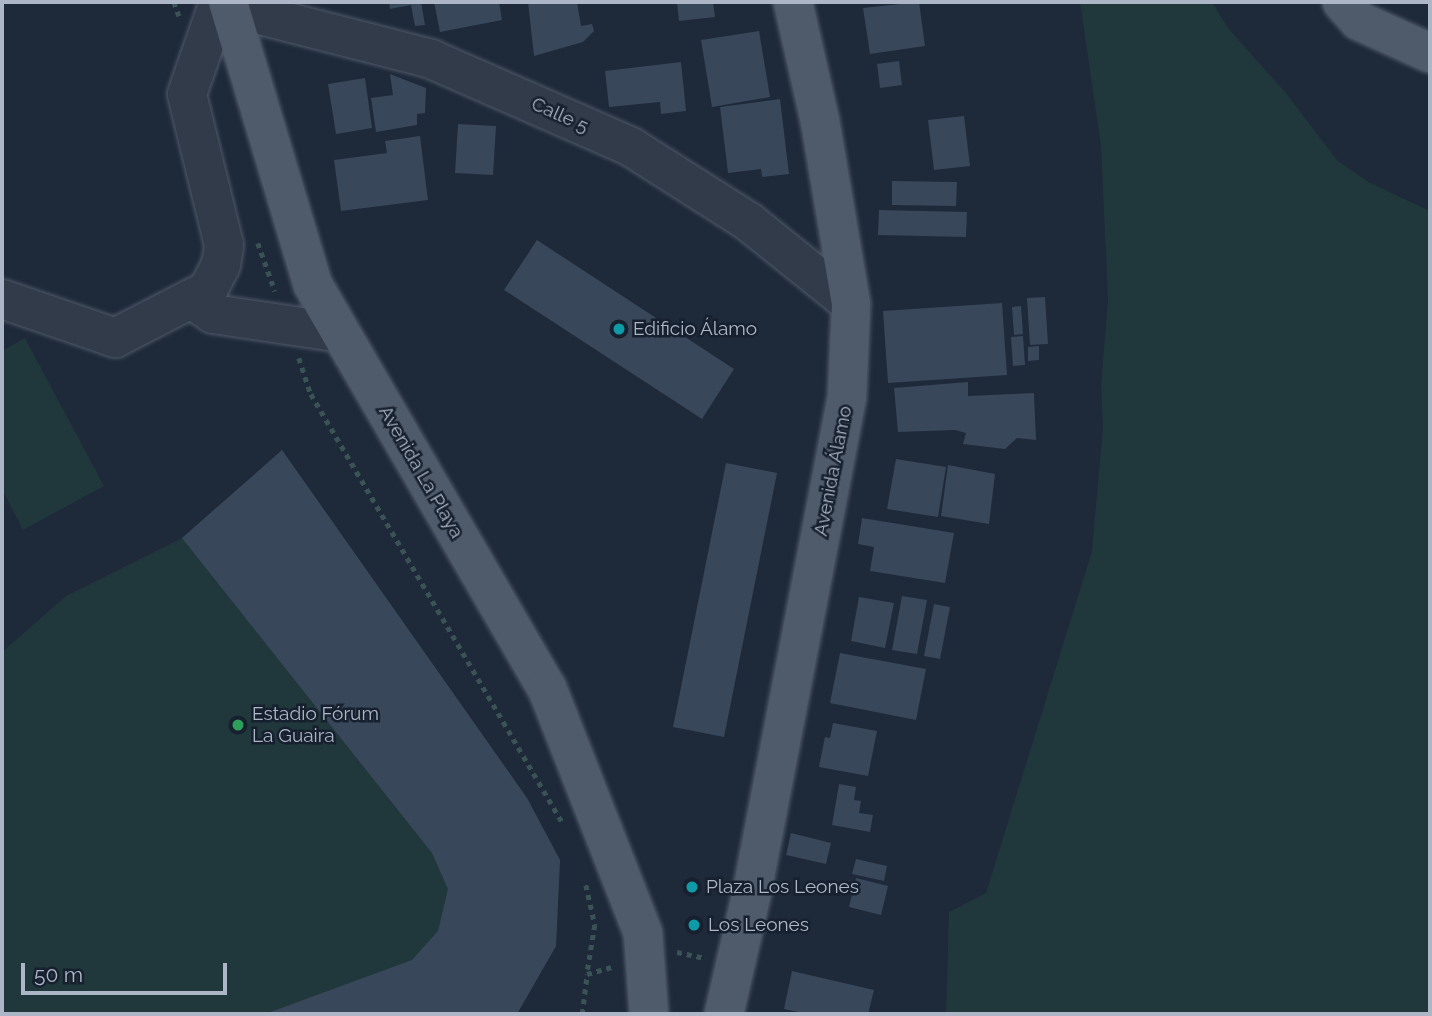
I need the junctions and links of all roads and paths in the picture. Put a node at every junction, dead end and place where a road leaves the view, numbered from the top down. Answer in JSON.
{"nodes":[{"id":1,"x":174,"y":2,"type":"edge"},
{"id":2,"x":793,"y":2,"type":"edge"},
{"id":3,"x":1342,"y":2,"type":"edge"},
{"id":4,"x":225,"y":4,"type":"edge"},
{"id":5,"x":1430,"y":53,"type":"edge"},
{"id":6,"x":196,"y":65,"type":"junction"},
{"id":7,"x":256,"y":234,"type":"dead end"},
{"id":8,"x":2,"y":299,"type":"edge"},
{"id":9,"x":191,"y":299,"type":"junction"},
{"id":10,"x":851,"y":304,"type":"junction"},
{"id":11,"x":287,"y":326,"type":"junction"},
{"id":12,"x":341,"y":333,"type":"junction"},
{"id":13,"x":566,"y":830,"type":"dead end"},
{"id":14,"x":585,"y":880,"type":"dead end"},
{"id":15,"x":587,"y":974,"type":"dead end"},
{"id":16,"x":649,"y":1014,"type":"edge"},
{"id":17,"x":724,"y":1014,"type":"edge"}],
"edges":[{"from":1,"to":6,"type":"path"},
{"from":2,"to":10,"type":"main road","name":"Avenida Álamo"},
{"from":3,"to":5,"type":"main road"},
{"from":4,"to":6,"type":"street"},
{"from":4,"to":10,"type":"street","name":"Calle 5"},
{"from":4,"to":12,"type":"main road","name":"Avenida La Playa"},
{"from":6,"to":9,"type":"street"},
{"from":7,"to":11,"type":"path"},
{"from":8,"to":9,"type":"street"},
{"from":9,"to":11,"type":"street"},
{"from":10,"to":17,"type":"main road","name":"Avenida Álamo"},
{"from":11,"to":12,"type":"street"},
{"from":11,"to":13,"type":"path"},
{"from":12,"to":16,"type":"main road","name":"Avenida La Playa"},
{"from":14,"to":15,"type":"path"}]}
